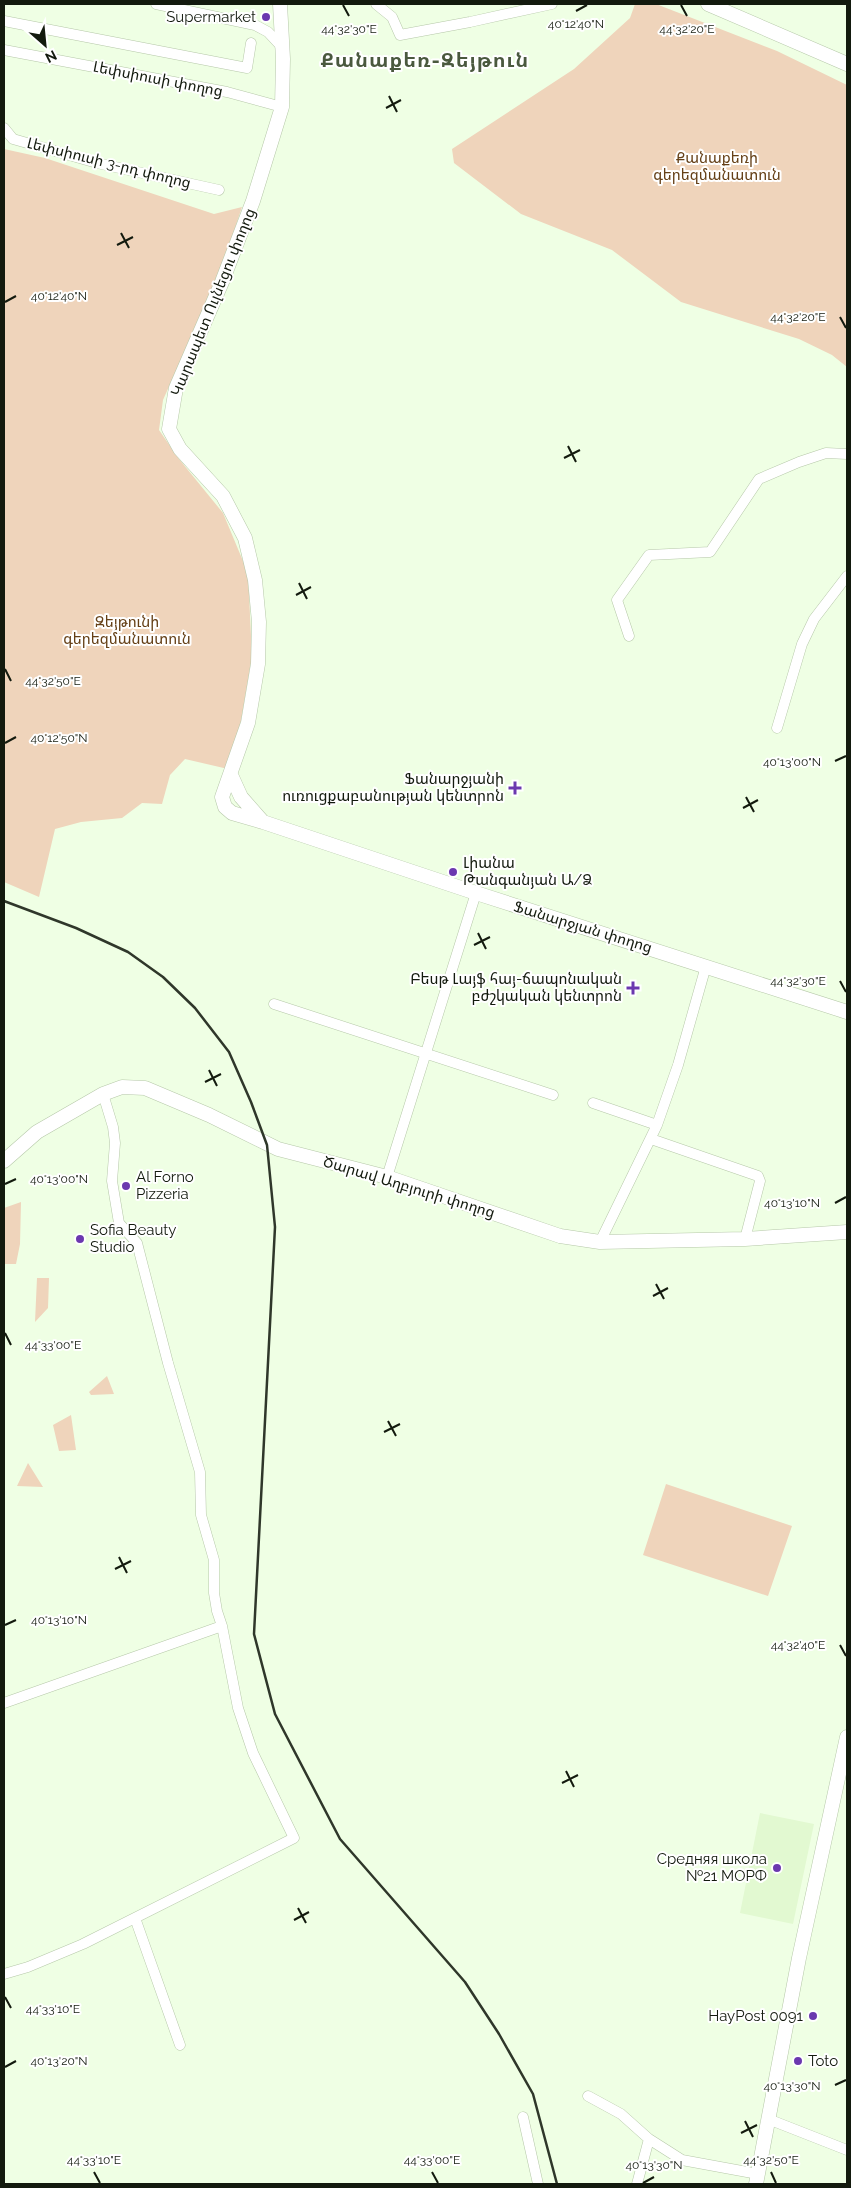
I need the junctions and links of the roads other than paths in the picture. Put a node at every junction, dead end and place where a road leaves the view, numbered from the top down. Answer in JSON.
{"nodes":[{"id":1,"x":156,"y":4,"type":"edge"},
{"id":2,"x":280,"y":4,"type":"edge"},
{"id":3,"x":376,"y":4,"type":"edge"},
{"id":4,"x":552,"y":4,"type":"edge"},
{"id":5,"x":708,"y":4,"type":"edge"},
{"id":6,"x":718,"y":4,"type":"edge"},
{"id":7,"x":4,"y":21,"type":"edge"},
{"id":8,"x":251,"y":43,"type":"dead end"},
{"id":9,"x":282,"y":47,"type":"junction"},
{"id":10,"x":4,"y":50,"type":"edge"},
{"id":11,"x":847,"y":62,"type":"edge"},
{"id":12,"x":282,"y":107,"type":"junction"},
{"id":13,"x":4,"y":128,"type":"edge"},
{"id":14,"x":219,"y":190,"type":"dead end"},
{"id":15,"x":847,"y":454,"type":"edge"},
{"id":16,"x":223,"y":496,"type":"joint"},
{"id":17,"x":847,"y":576,"type":"edge"},
{"id":18,"x":629,"y":636,"type":"dead end"},
{"id":19,"x":777,"y":728,"type":"dead end"},
{"id":20,"x":230,"y":776,"type":"junction"},
{"id":21,"x":263,"y":822,"type":"junction"},
{"id":22,"x":476,"y":893,"type":"junction"},
{"id":23,"x":706,"y":966,"type":"junction"},
{"id":24,"x":274,"y":1004,"type":"dead end"},
{"id":25,"x":847,"y":1012,"type":"edge"},
{"id":26,"x":426,"y":1053,"type":"junction"},
{"id":27,"x":103,"y":1094,"type":"junction"},
{"id":28,"x":554,"y":1095,"type":"dead end"},
{"id":29,"x":593,"y":1103,"type":"dead end"},
{"id":30,"x":658,"y":1125,"type":"junction"},
{"id":31,"x":651,"y":1139,"type":"junction"},
{"id":32,"x":4,"y":1160,"type":"edge"},
{"id":33,"x":387,"y":1177,"type":"junction"},
{"id":34,"x":847,"y":1232,"type":"edge"},
{"id":35,"x":745,"y":1239,"type":"junction"},
{"id":36,"x":600,"y":1242,"type":"junction"},
{"id":37,"x":222,"y":1626,"type":"junction"},
{"id":38,"x":4,"y":1703,"type":"edge"},
{"id":39,"x":847,"y":1744,"type":"edge"},
{"id":40,"x":135,"y":1918,"type":"junction"},
{"id":41,"x":4,"y":1974,"type":"edge"},
{"id":42,"x":180,"y":2046,"type":"dead end"},
{"id":43,"x":588,"y":2096,"type":"dead end"},
{"id":44,"x":523,"y":2117,"type":"dead end"},
{"id":45,"x":768,"y":2119,"type":"junction"},
{"id":46,"x":649,"y":2139,"type":"junction"},
{"id":47,"x":847,"y":2150,"type":"edge"},
{"id":48,"x":757,"y":2179,"type":"edge"},
{"id":49,"x":538,"y":2184,"type":"edge"},
{"id":50,"x":637,"y":2184,"type":"edge"}],
"edges":[{"from":1,"to":9,"type":"street"},
{"from":2,"to":9,"type":"street","name":"Կարապետ Ուլնեցու փողոց"},
{"from":3,"to":4,"type":"street"},
{"from":5,"to":11,"type":"street"},
{"from":6,"to":11,"type":"street"},
{"from":7,"to":8,"type":"street"},
{"from":9,"to":12,"type":"street","name":"Կարապետ Ուլնեցու փողոց"},
{"from":10,"to":12,"type":"street","name":"Լեփսիուսի փողոց"},
{"from":12,"to":16,"type":"street","name":"Կարապետ Ուլնեցու փողոց"},
{"from":13,"to":14,"type":"street","name":"Լեփսիուսի 3-րդ փողոց"},
{"from":15,"to":18,"type":"street"},
{"from":16,"to":20,"type":"street","name":"Ֆանարջյան փողոց"},
{"from":17,"to":19,"type":"street"},
{"from":20,"to":21,"type":"street"},
{"from":20,"to":21,"type":"street","name":"Ֆանարջյան փողոց"},
{"from":21,"to":22,"type":"street","name":"Ֆանարջյան փողոց"},
{"from":22,"to":23,"type":"street","name":"Ֆանարջյան փողոց"},
{"from":22,"to":26,"type":"street"},
{"from":23,"to":25,"type":"street","name":"Ֆանարջյան փողոց"},
{"from":23,"to":30,"type":"street"},
{"from":24,"to":26,"type":"street"},
{"from":26,"to":28,"type":"street"},
{"from":26,"to":33,"type":"street"},
{"from":27,"to":32,"type":"street","name":"Ծարավ Աղբյուրի փողոց"},
{"from":27,"to":33,"type":"street","name":"Ծարավ Աղբյուրի փողոց"},
{"from":27,"to":37,"type":"street"},
{"from":29,"to":30,"type":"street"},
{"from":30,"to":31,"type":"street"},
{"from":31,"to":35,"type":"street"},
{"from":31,"to":36,"type":"street"},
{"from":33,"to":36,"type":"street","name":"Ծարավ Աղբյուրի փողոց"},
{"from":34,"to":35,"type":"street","name":"Ծարավ Աղբյուրի փողոց"},
{"from":35,"to":36,"type":"street","name":"Ծարավ Աղբյուրի փողոց"},
{"from":37,"to":38,"type":"street"},
{"from":37,"to":40,"type":"street"},
{"from":39,"to":45,"type":"street"},
{"from":40,"to":41,"type":"street"},
{"from":40,"to":42,"type":"street"},
{"from":43,"to":46,"type":"street"},
{"from":44,"to":49,"type":"street"},
{"from":45,"to":47,"type":"street"},
{"from":45,"to":48,"type":"street"},
{"from":46,"to":48,"type":"street"},
{"from":46,"to":50,"type":"street"}]}
